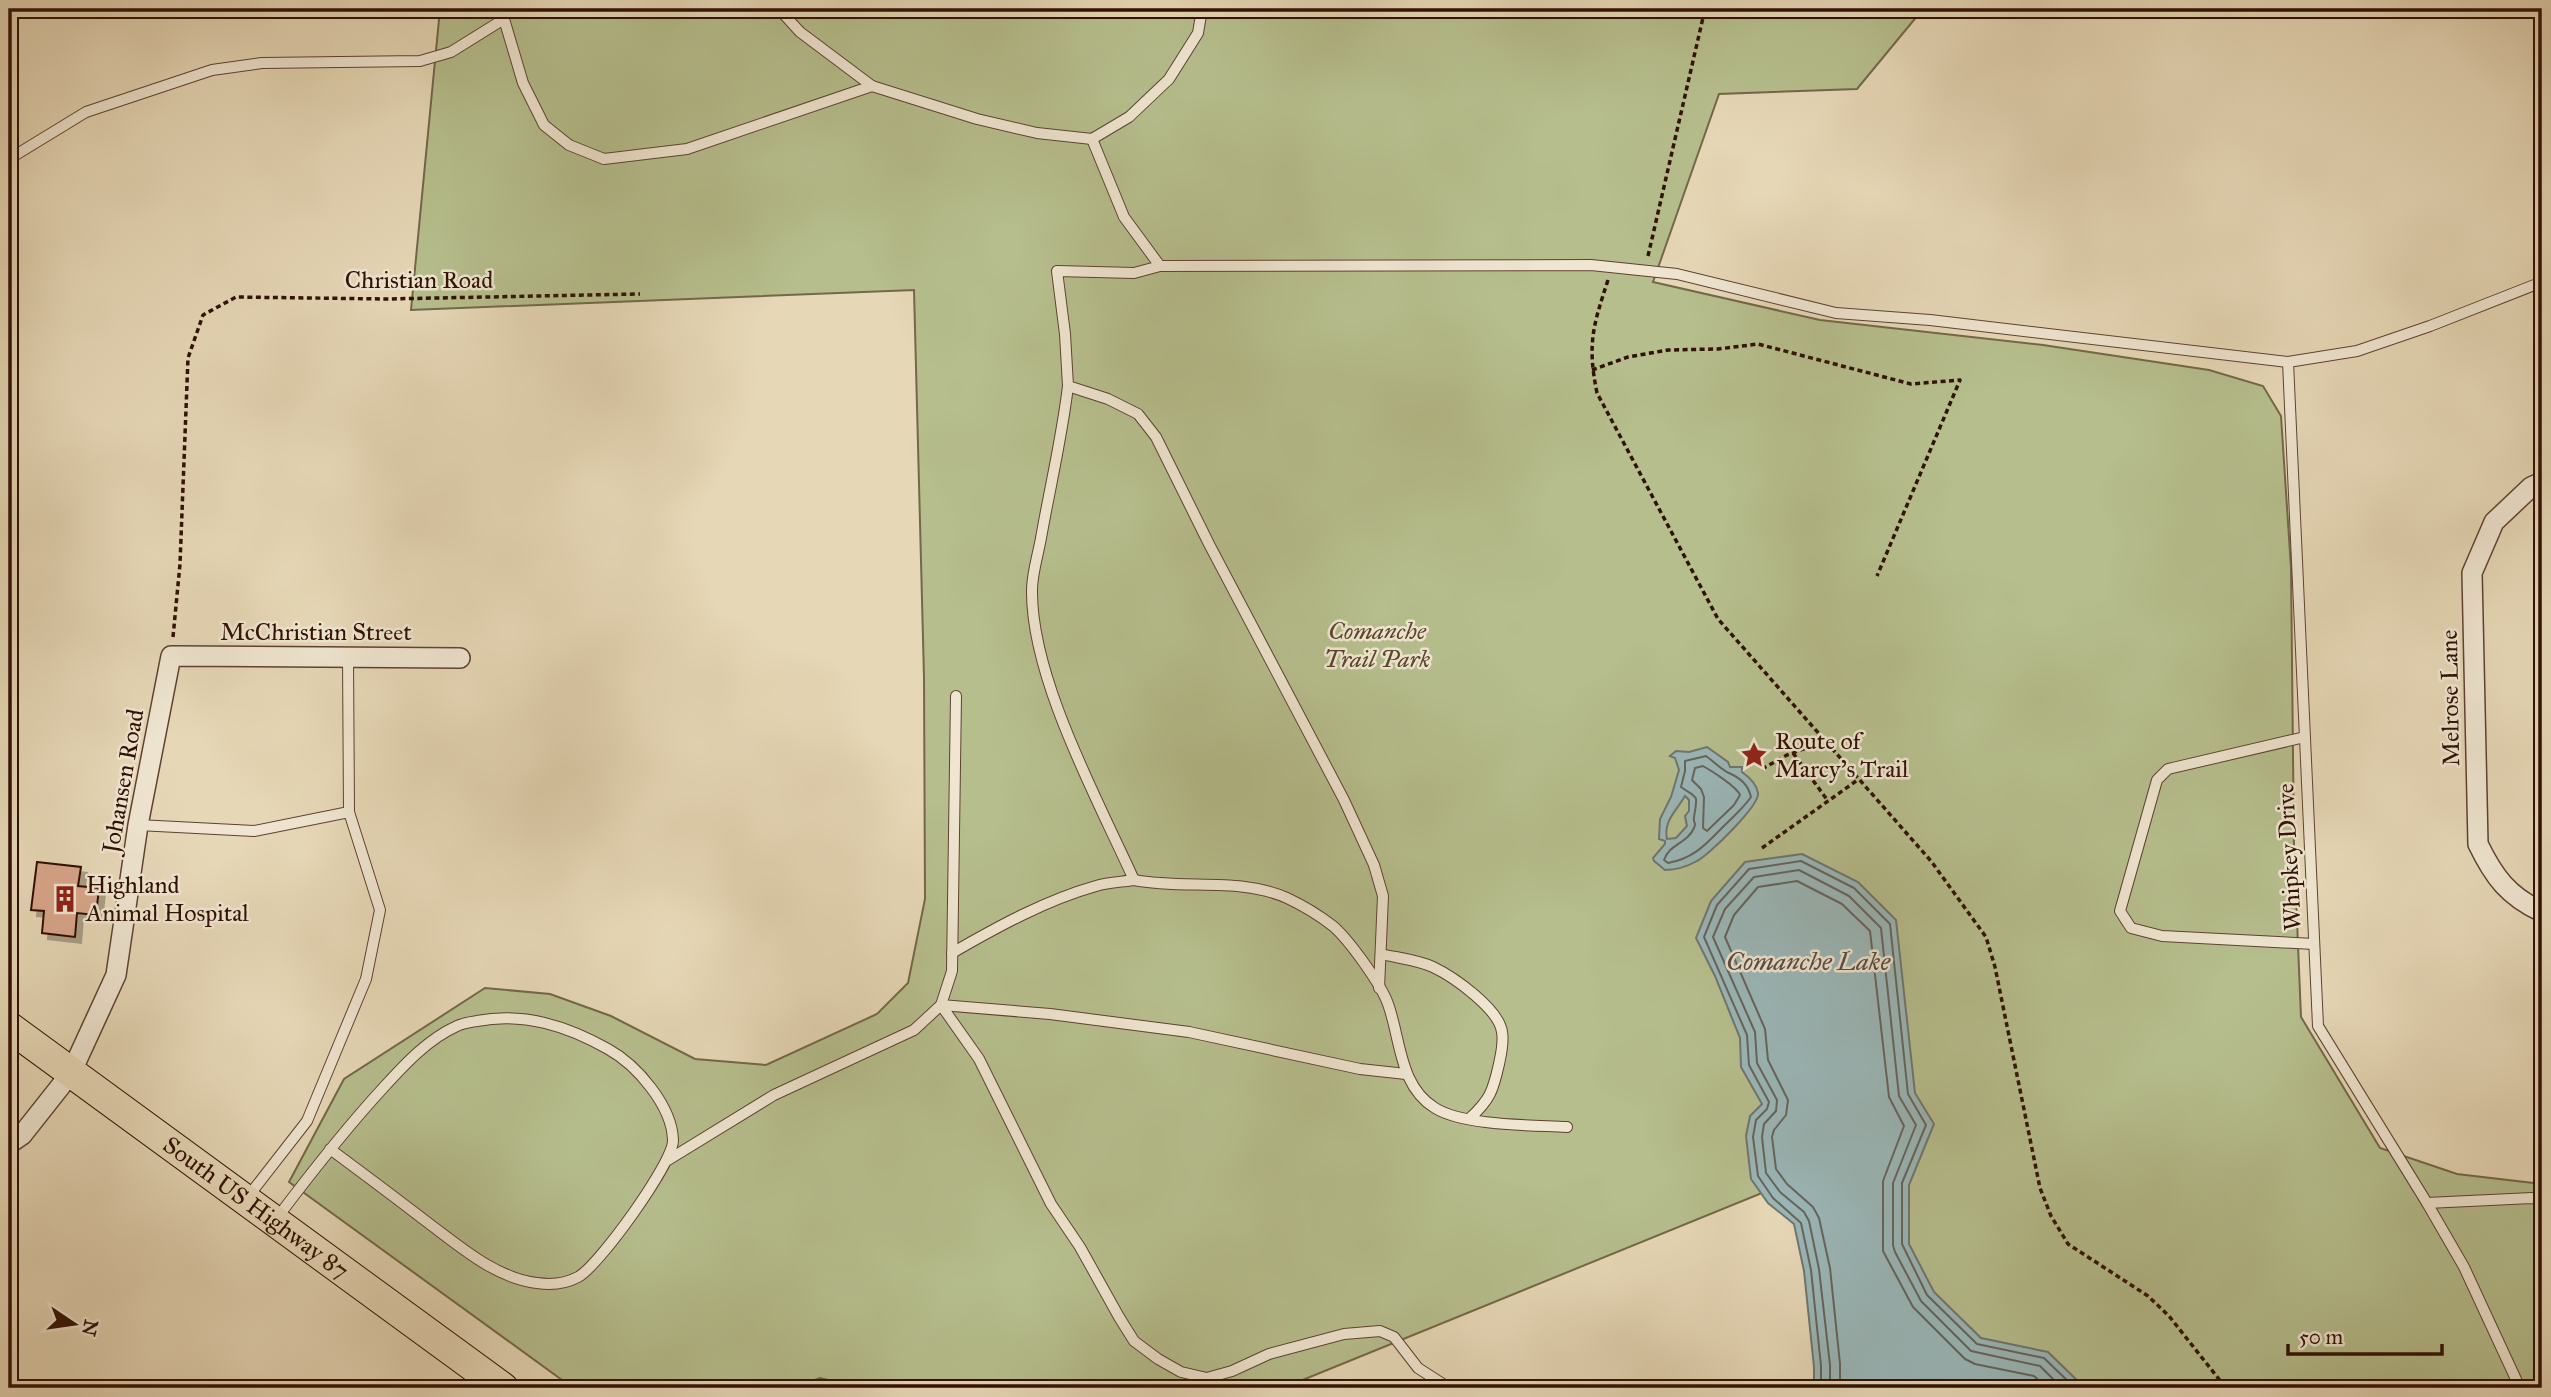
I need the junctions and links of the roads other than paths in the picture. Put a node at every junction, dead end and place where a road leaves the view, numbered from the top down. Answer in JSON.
{"nodes":[{"id":1,"x":497,"y":9,"type":"edge"},
{"id":2,"x":779,"y":9,"type":"edge"},
{"id":3,"x":1202,"y":9,"type":"edge"},
{"id":4,"x":504,"y":19,"type":"junction"},
{"id":5,"x":872,"y":86,"type":"junction"},
{"id":6,"x":1092,"y":139,"type":"junction"},
{"id":7,"x":9,"y":159,"type":"edge"},
{"id":8,"x":1160,"y":266,"type":"junction"},
{"id":9,"x":2542,"y":282,"type":"edge"},
{"id":10,"x":2288,"y":362,"type":"junction"},
{"id":11,"x":1068,"y":386,"type":"junction"},
{"id":12,"x":2542,"y":482,"type":"edge"},
{"id":13,"x":171,"y":656,"type":"joint"},
{"id":14,"x":348,"y":656,"type":"junction"},
{"id":15,"x":460,"y":658,"type":"dead end"},
{"id":16,"x":956,"y":696,"type":"dead end"},
{"id":17,"x":2305,"y":737,"type":"junction"},
{"id":18,"x":349,"y":813,"type":"junction"},
{"id":19,"x":138,"y":825,"type":"junction"},
{"id":20,"x":1134,"y":880,"type":"junction"},
{"id":21,"x":2542,"y":912,"type":"edge"},
{"id":22,"x":2314,"y":944,"type":"junction"},
{"id":23,"x":953,"y":953,"type":"junction"},
{"id":24,"x":1381,"y":954,"type":"junction"},
{"id":25,"x":1379,"y":988,"type":"junction"},
{"id":26,"x":941,"y":1004,"type":"junction"},
{"id":27,"x":9,"y":1027,"type":"edge"},
{"id":28,"x":71,"y":1073,"type":"junction"},
{"id":29,"x":1406,"y":1074,"type":"junction"},
{"id":30,"x":1469,"y":1119,"type":"junction"},
{"id":31,"x":1567,"y":1127,"type":"dead end"},
{"id":32,"x":9,"y":1144,"type":"edge"},
{"id":33,"x":330,"y":1149,"type":"junction"},
{"id":34,"x":667,"y":1160,"type":"junction"},
{"id":35,"x":246,"y":1200,"type":"junction"},
{"id":36,"x":2542,"y":1201,"type":"edge"},
{"id":37,"x":2427,"y":1203,"type":"junction"},
{"id":38,"x":275,"y":1221,"type":"junction"},
{"id":39,"x":503,"y":1388,"type":"edge"},
{"id":40,"x":1449,"y":1388,"type":"edge"},
{"id":41,"x":1598,"y":1388,"type":"edge"},
{"id":42,"x":1638,"y":1388,"type":"edge"},
{"id":43,"x":2520,"y":1388,"type":"edge"}],
"edges":[{"from":1,"to":4,"type":"lane"},
{"from":2,"to":5,"type":"lane"},
{"from":3,"to":6,"type":"lane"},
{"from":4,"to":5,"type":"lane"},
{"from":4,"to":7,"type":"lane"},
{"from":5,"to":6,"type":"lane"},
{"from":6,"to":8,"type":"lane"},
{"from":8,"to":10,"type":"lane"},
{"from":8,"to":11,"type":"lane"},
{"from":9,"to":10,"type":"lane"},
{"from":10,"to":17,"type":"lane","name":"Whipkey Drive"},
{"from":11,"to":20,"type":"lane"},
{"from":11,"to":24,"type":"lane"},
{"from":12,"to":21,"type":"street","name":"Melrose Lane"},
{"from":13,"to":14,"type":"street","name":"McChristian Street"},
{"from":13,"to":19,"type":"street","name":"Johansen Road"},
{"from":14,"to":15,"type":"street","name":"McChristian Street"},
{"from":14,"to":18,"type":"lane"},
{"from":16,"to":23,"type":"lane"},
{"from":17,"to":22,"type":"lane","name":"Whipkey Drive"},
{"from":17,"to":22,"type":"lane"},
{"from":18,"to":19,"type":"lane"},
{"from":18,"to":35,"type":"lane"},
{"from":19,"to":28,"type":"street","name":"Johansen Road"},
{"from":20,"to":23,"type":"lane"},
{"from":20,"to":25,"type":"lane"},
{"from":22,"to":37,"type":"lane","name":"Whipkey Drive"},
{"from":23,"to":26,"type":"lane"},
{"from":24,"to":25,"type":"lane"},
{"from":24,"to":30,"type":"lane"},
{"from":25,"to":29,"type":"lane"},
{"from":26,"to":29,"type":"lane"},
{"from":26,"to":34,"type":"lane"},
{"from":26,"to":40,"type":"lane"},
{"from":27,"to":28,"type":"main road","name":"South US Highway 87"},
{"from":28,"to":32,"type":"street","name":"Johansen Road"},
{"from":28,"to":35,"type":"main road","name":"South US Highway 87"},
{"from":29,"to":30,"type":"lane"},
{"from":30,"to":31,"type":"lane"},
{"from":33,"to":34,"type":"lane"},
{"from":33,"to":34,"type":"lane"},
{"from":33,"to":38,"type":"lane"},
{"from":35,"to":38,"type":"main road","name":"South US Highway 87"},
{"from":36,"to":37,"type":"lane"},
{"from":37,"to":43,"type":"lane","name":"Whipkey Drive"},
{"from":38,"to":39,"type":"main road","name":"South US Highway 87"},
{"from":41,"to":42,"type":"lane"}]}
